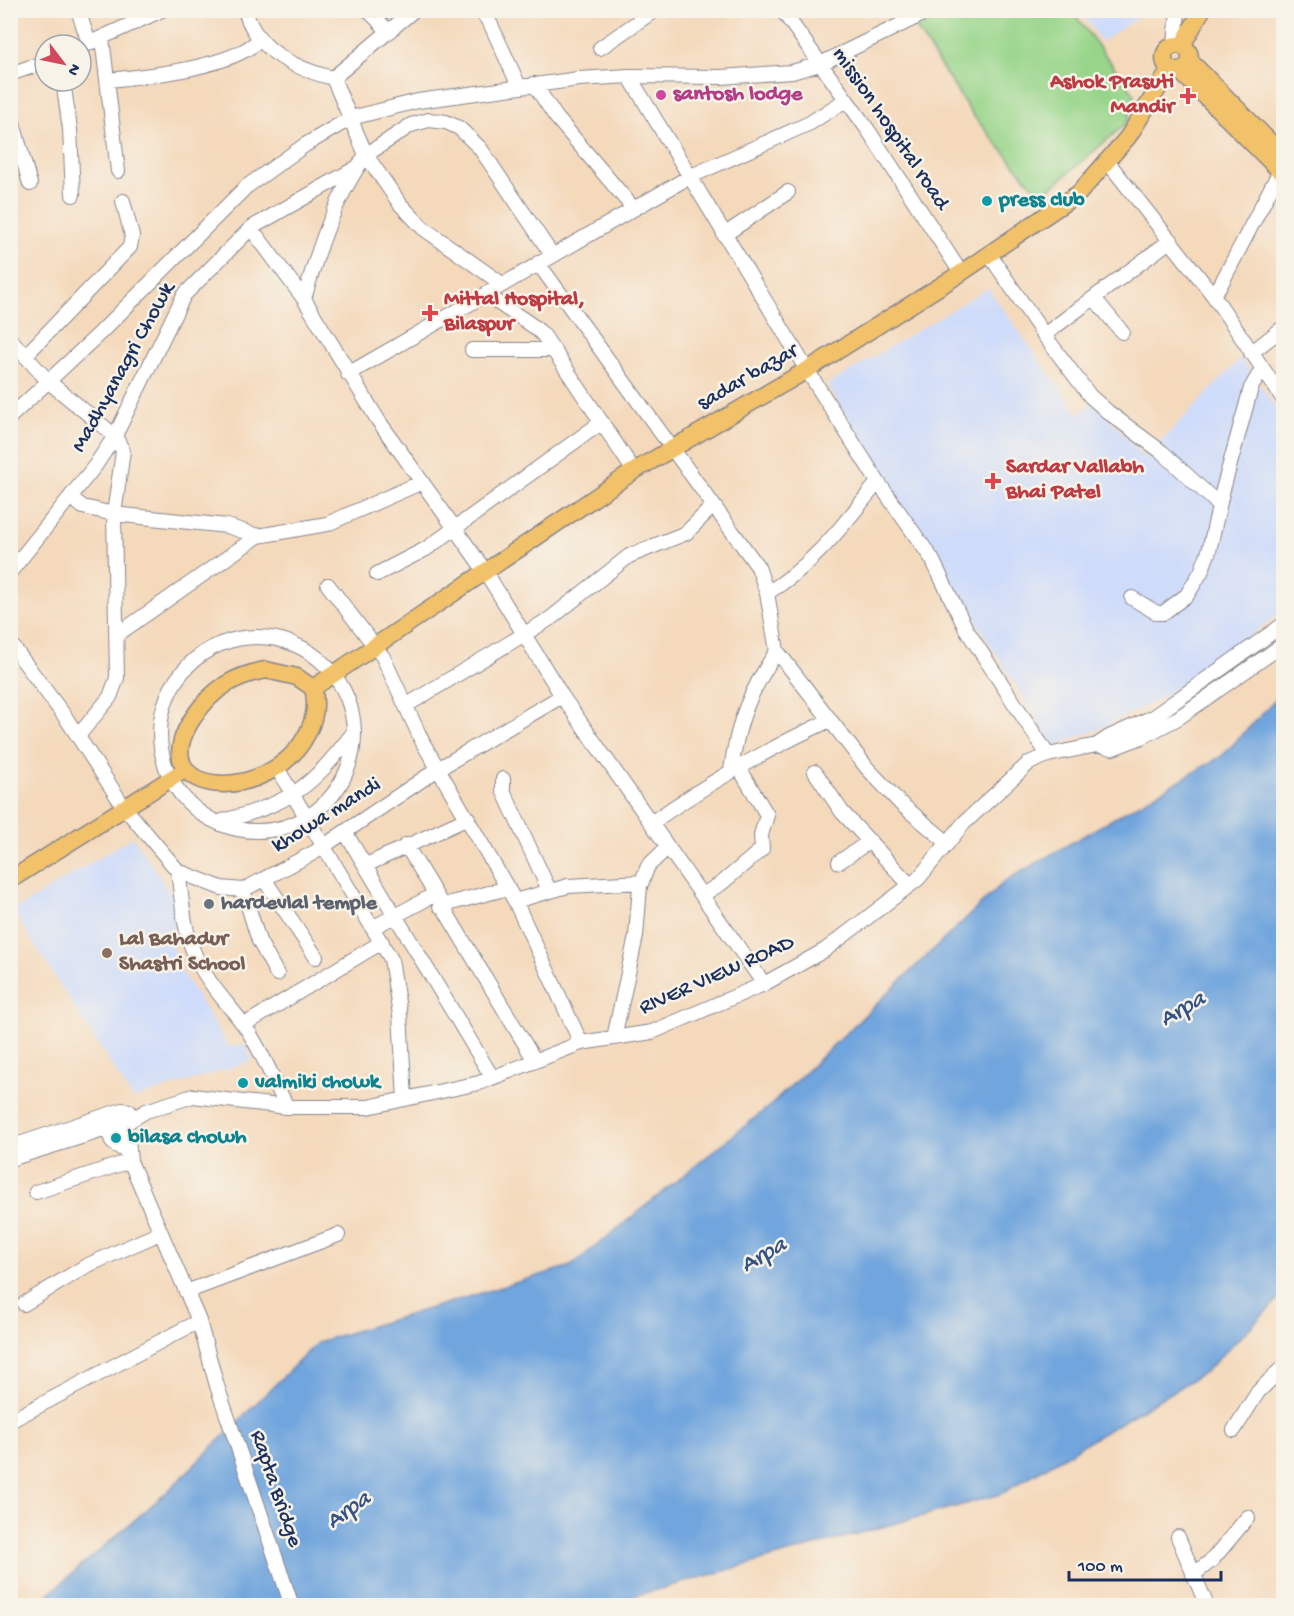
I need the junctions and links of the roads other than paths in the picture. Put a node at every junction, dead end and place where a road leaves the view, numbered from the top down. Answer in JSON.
{"nodes":[{"id":1,"x":78,"y":10,"type":"edge"},
{"id":2,"x":162,"y":10,"type":"edge"},
{"id":3,"x":245,"y":10,"type":"edge"},
{"id":4,"x":368,"y":10,"type":"edge"},
{"id":5,"x":414,"y":10,"type":"edge"},
{"id":6,"x":481,"y":10,"type":"edge"},
{"id":7,"x":655,"y":10,"type":"edge"},
{"id":8,"x":782,"y":10,"type":"edge"},
{"id":9,"x":931,"y":10,"type":"edge"},
{"id":10,"x":1179,"y":10,"type":"edge"},
{"id":11,"x":1202,"y":10,"type":"edge"},
{"id":12,"x":389,"y":32,"type":"junction"},
{"id":13,"x":87,"y":33,"type":"edge"},
{"id":14,"x":259,"y":40,"type":"junction"},
{"id":15,"x":93,"y":42,"type":"edge"},
{"id":16,"x":1179,"y":45,"type":"junction"},
{"id":17,"x":93,"y":47,"type":"edge"},
{"id":18,"x":600,"y":48,"type":"dead end"},
{"id":19,"x":820,"y":64,"type":"junction"},
{"id":20,"x":33,"y":66,"type":"edge"},
{"id":21,"x":1180,"y":67,"type":"junction"},
{"id":22,"x":10,"y":74,"type":"edge"},
{"id":23,"x":629,"y":76,"type":"junction"},
{"id":24,"x":333,"y":78,"type":"junction"},
{"id":25,"x":108,"y":81,"type":"junction"},
{"id":26,"x":534,"y":84,"type":"junction"},
{"id":27,"x":519,"y":86,"type":"junction"},
{"id":28,"x":65,"y":93,"type":"edge"},
{"id":29,"x":844,"y":101,"type":"junction"},
{"id":30,"x":10,"y":112,"type":"edge"},
{"id":31,"x":351,"y":118,"type":"junction"},
{"id":32,"x":366,"y":155,"type":"junction"},
{"id":33,"x":1107,"y":161,"type":"junction"},
{"id":34,"x":1283,"y":166,"type":"edge"},
{"id":35,"x":356,"y":168,"type":"junction"},
{"id":36,"x":118,"y":171,"type":"dead end"},
{"id":37,"x":689,"y":177,"type":"junction"},
{"id":38,"x":30,"y":184,"type":"dead end"},
{"id":39,"x":788,"y":192,"type":"dead end"},
{"id":40,"x":73,"y":195,"type":"dead end"},
{"id":41,"x":123,"y":201,"type":"dead end"},
{"id":42,"x":634,"y":208,"type":"junction"},
{"id":43,"x":250,"y":228,"type":"junction"},
{"id":44,"x":724,"y":235,"type":"junction"},
{"id":45,"x":1171,"y":240,"type":"junction"},
{"id":46,"x":989,"y":254,"type":"junction"},
{"id":47,"x":552,"y":255,"type":"junction"},
{"id":48,"x":538,"y":263,"type":"junction"},
{"id":49,"x":961,"y":273,"type":"junction"},
{"id":50,"x":502,"y":284,"type":"junction"},
{"id":51,"x":488,"y":293,"type":"junction"},
{"id":52,"x":1213,"y":295,"type":"junction"},
{"id":53,"x":1094,"y":298,"type":"junction"},
{"id":54,"x":304,"y":299,"type":"junction"},
{"id":55,"x":1284,"y":327,"type":"edge"},
{"id":56,"x":1122,"y":332,"type":"dead end"},
{"id":57,"x":1044,"y":335,"type":"junction"},
{"id":58,"x":10,"y":339,"type":"edge"},
{"id":59,"x":472,"y":350,"type":"dead end"},
{"id":60,"x":554,"y":350,"type":"junction"},
{"id":61,"x":1251,"y":353,"type":"junction"},
{"id":62,"x":25,"y":356,"type":"junction"},
{"id":63,"x":1262,"y":369,"type":"junction"},
{"id":64,"x":807,"y":370,"type":"junction"},
{"id":65,"x":348,"y":374,"type":"junction"},
{"id":66,"x":49,"y":382,"type":"junction"},
{"id":67,"x":1284,"y":400,"type":"edge"},
{"id":68,"x":10,"y":417,"type":"edge"},
{"id":69,"x":602,"y":422,"type":"junction"},
{"id":70,"x":115,"y":436,"type":"junction"},
{"id":71,"x":673,"y":449,"type":"junction"},
{"id":72,"x":633,"y":471,"type":"junction"},
{"id":73,"x":878,"y":482,"type":"junction"},
{"id":74,"x":420,"y":483,"type":"junction"},
{"id":75,"x":70,"y":497,"type":"junction"},
{"id":76,"x":1219,"y":505,"type":"junction"},
{"id":77,"x":712,"y":507,"type":"junction"},
{"id":78,"x":114,"y":514,"type":"junction"},
{"id":79,"x":454,"y":529,"type":"junction"},
{"id":80,"x":258,"y":537,"type":"junction"},
{"id":81,"x":485,"y":571,"type":"junction"},
{"id":82,"x":10,"y":572,"type":"edge"},
{"id":83,"x":377,"y":574,"type":"dead end"},
{"id":84,"x":328,"y":585,"type":"dead end"},
{"id":85,"x":767,"y":593,"type":"junction"},
{"id":86,"x":1132,"y":598,"type":"dead end"},
{"id":87,"x":1284,"y":624,"type":"edge"},
{"id":88,"x":118,"y":634,"type":"junction"},
{"id":89,"x":523,"y":635,"type":"junction"},
{"id":90,"x":10,"y":643,"type":"edge"},
{"id":91,"x":1284,"y":644,"type":"edge"},
{"id":92,"x":376,"y":645,"type":"junction"},
{"id":93,"x":777,"y":651,"type":"junction"},
{"id":94,"x":333,"y":674,"type":"junction"},
{"id":95,"x":313,"y":688,"type":"junction"},
{"id":96,"x":562,"y":696,"type":"junction"},
{"id":97,"x":406,"y":705,"type":"junction"},
{"id":98,"x":830,"y":720,"type":"junction"},
{"id":99,"x":353,"y":734,"type":"junction"},
{"id":100,"x":78,"y":736,"type":"junction"},
{"id":101,"x":1097,"y":745,"type":"junction"},
{"id":102,"x":1048,"y":755,"type":"junction"},
{"id":103,"x":277,"y":768,"type":"junction"},
{"id":104,"x":734,"y":768,"type":"junction"},
{"id":105,"x":186,"y":769,"type":"junction"},
{"id":106,"x":438,"y":769,"type":"junction"},
{"id":107,"x":815,"y":772,"type":"dead end"},
{"id":108,"x":503,"y":779,"type":"dead end"},
{"id":109,"x":168,"y":780,"type":"junction"},
{"id":110,"x":293,"y":796,"type":"junction"},
{"id":111,"x":124,"y":807,"type":"junction"},
{"id":112,"x":468,"y":818,"type":"junction"},
{"id":113,"x":307,"y":820,"type":"junction"},
{"id":114,"x":221,"y":822,"type":"junction"},
{"id":115,"x":651,"y":823,"type":"junction"},
{"id":116,"x":345,"y":832,"type":"junction"},
{"id":117,"x":870,"y":841,"type":"junction"},
{"id":118,"x":948,"y":843,"type":"junction"},
{"id":119,"x":406,"y":845,"type":"junction"},
{"id":120,"x":322,"y":847,"type":"junction"},
{"id":121,"x":668,"y":847,"type":"junction"},
{"id":122,"x":839,"y":862,"type":"dead end"},
{"id":123,"x":366,"y":865,"type":"junction"},
{"id":124,"x":178,"y":871,"type":"junction"},
{"id":125,"x":264,"y":879,"type":"junction"},
{"id":126,"x":10,"y":880,"type":"edge"},
{"id":127,"x":642,"y":882,"type":"junction"},
{"id":128,"x":910,"y":885,"type":"junction"},
{"id":129,"x":243,"y":890,"type":"junction"},
{"id":130,"x":549,"y":890,"type":"junction"},
{"id":131,"x":511,"y":894,"type":"junction"},
{"id":132,"x":702,"y":895,"type":"junction"},
{"id":133,"x":437,"y":900,"type":"junction"},
{"id":134,"x":396,"y":915,"type":"junction"},
{"id":135,"x":372,"y":928,"type":"junction"},
{"id":136,"x":382,"y":942,"type":"junction"},
{"id":137,"x":316,"y":957,"type":"dead end"},
{"id":138,"x":277,"y":974,"type":"dead end"},
{"id":139,"x":764,"y":984,"type":"junction"},
{"id":140,"x":243,"y":1025,"type":"junction"},
{"id":141,"x":614,"y":1038,"type":"junction"},
{"id":142,"x":581,"y":1043,"type":"junction"},
{"id":143,"x":535,"y":1061,"type":"junction"},
{"id":144,"x":492,"y":1077,"type":"junction"},
{"id":145,"x":405,"y":1099,"type":"junction"},
{"id":146,"x":287,"y":1107,"type":"junction"},
{"id":147,"x":124,"y":1117,"type":"junction"},
{"id":148,"x":104,"y":1123,"type":"junction"},
{"id":149,"x":10,"y":1147,"type":"edge"},
{"id":150,"x":128,"y":1156,"type":"junction"},
{"id":151,"x":10,"y":1159,"type":"edge"},
{"id":152,"x":36,"y":1192,"type":"dead end"},
{"id":153,"x":160,"y":1233,"type":"junction"},
{"id":154,"x":339,"y":1235,"type":"dead end"},
{"id":155,"x":186,"y":1292,"type":"junction"},
{"id":156,"x":24,"y":1304,"type":"dead end"},
{"id":157,"x":199,"y":1321,"type":"junction"},
{"id":158,"x":1284,"y":1366,"type":"edge"},
{"id":159,"x":10,"y":1420,"type":"edge"},
{"id":160,"x":1234,"y":1430,"type":"dead end"},
{"id":161,"x":1248,"y":1517,"type":"dead end"},
{"id":162,"x":1178,"y":1537,"type":"dead end"},
{"id":163,"x":1194,"y":1575,"type":"junction"},
{"id":164,"x":292,"y":1605,"type":"edge"},
{"id":165,"x":1207,"y":1605,"type":"edge"}],
"edges":[{"from":1,"to":13,"type":"street"},
{"from":2,"to":15,"type":"street"},
{"from":3,"to":14,"type":"street"},
{"from":4,"to":12,"type":"street"},
{"from":5,"to":12,"type":"street"},
{"from":6,"to":27,"type":"street"},
{"from":7,"to":18,"type":"street"},
{"from":8,"to":19,"type":"street","name":"mission hospital road"},
{"from":9,"to":19,"type":"street"},
{"from":10,"to":16,"type":"street"},
{"from":11,"to":16,"type":"main road"},
{"from":12,"to":24,"type":"street"},
{"from":14,"to":24,"type":"street"},
{"from":14,"to":25,"type":"street"},
{"from":16,"to":21,"type":"main road"},
{"from":16,"to":21,"type":"main road"},
{"from":17,"to":25,"type":"street"},
{"from":19,"to":23,"type":"street"},
{"from":19,"to":29,"type":"street","name":"mission hospital road"},
{"from":20,"to":22,"type":"street"},
{"from":21,"to":33,"type":"main road","name":"sadar bazar"},
{"from":21,"to":34,"type":"main road"},
{"from":23,"to":26,"type":"street"},
{"from":23,"to":37,"type":"street"},
{"from":24,"to":31,"type":"street"},
{"from":25,"to":36,"type":"street"},
{"from":26,"to":27,"type":"street"},
{"from":26,"to":42,"type":"street"},
{"from":27,"to":31,"type":"street"},
{"from":28,"to":40,"type":"street"},
{"from":29,"to":37,"type":"street"},
{"from":29,"to":49,"type":"street","name":"mission hospital road"},
{"from":30,"to":38,"type":"street"},
{"from":31,"to":32,"type":"street"},
{"from":31,"to":66,"type":"street"},
{"from":32,"to":35,"type":"street"},
{"from":32,"to":47,"type":"street"},
{"from":32,"to":50,"type":"street"},
{"from":33,"to":45,"type":"street"},
{"from":33,"to":46,"type":"main road","name":"sadar bazar"},
{"from":34,"to":52,"type":"street"},
{"from":35,"to":43,"type":"street","name":"Madhyanagri Chowk"},
{"from":35,"to":54,"type":"street"},
{"from":37,"to":42,"type":"street"},
{"from":37,"to":44,"type":"street"},
{"from":39,"to":44,"type":"street"},
{"from":41,"to":62,"type":"street"},
{"from":42,"to":47,"type":"street"},
{"from":43,"to":54,"type":"street"},
{"from":43,"to":70,"type":"street","name":"Madhyanagri Chowk"},
{"from":44,"to":64,"type":"street"},
{"from":45,"to":52,"type":"street"},
{"from":45,"to":53,"type":"street"},
{"from":46,"to":49,"type":"main road","name":"sadar bazar"},
{"from":46,"to":57,"type":"street"},
{"from":47,"to":48,"type":"street"},
{"from":48,"to":50,"type":"street"},
{"from":48,"to":71,"type":"street"},
{"from":49,"to":64,"type":"main road","name":"sadar bazar"},
{"from":50,"to":51,"type":"street"},
{"from":51,"to":60,"type":"street"},
{"from":51,"to":65,"type":"street"},
{"from":52,"to":61,"type":"street"},
{"from":53,"to":56,"type":"street"},
{"from":53,"to":57,"type":"street"},
{"from":54,"to":65,"type":"street"},
{"from":55,"to":61,"type":"street"},
{"from":57,"to":76,"type":"street"},
{"from":58,"to":62,"type":"street"},
{"from":59,"to":60,"type":"street"},
{"from":60,"to":69,"type":"street"},
{"from":61,"to":63,"type":"street"},
{"from":62,"to":66,"type":"street"},
{"from":63,"to":67,"type":"street"},
{"from":63,"to":76,"type":"street"},
{"from":64,"to":71,"type":"main road","name":"sadar bazar"},
{"from":64,"to":73,"type":"street"},
{"from":65,"to":74,"type":"street"},
{"from":66,"to":68,"type":"street"},
{"from":66,"to":70,"type":"street"},
{"from":69,"to":72,"type":"street"},
{"from":69,"to":79,"type":"street"},
{"from":70,"to":75,"type":"street","name":"Madhyanagri Chowk"},
{"from":70,"to":78,"type":"street"},
{"from":71,"to":72,"type":"main road","name":"sadar bazar"},
{"from":71,"to":77,"type":"street"},
{"from":72,"to":81,"type":"main road","name":"sadar bazar"},
{"from":73,"to":85,"type":"street"},
{"from":73,"to":102,"type":"street"},
{"from":74,"to":79,"type":"street"},
{"from":74,"to":80,"type":"street"},
{"from":75,"to":78,"type":"street"},
{"from":75,"to":82,"type":"street","name":"Madhyanagri Chowk"},
{"from":76,"to":86,"type":"street"},
{"from":77,"to":85,"type":"street"},
{"from":77,"to":89,"type":"street"},
{"from":78,"to":80,"type":"street"},
{"from":78,"to":88,"type":"street"},
{"from":79,"to":81,"type":"street"},
{"from":79,"to":83,"type":"street"},
{"from":80,"to":88,"type":"street"},
{"from":81,"to":89,"type":"street"},
{"from":81,"to":92,"type":"main road","name":"sadar bazar"},
{"from":84,"to":92,"type":"street"},
{"from":85,"to":93,"type":"street"},
{"from":87,"to":101,"type":"street","name":"RIVER VIEW ROAD"},
{"from":88,"to":100,"type":"street"},
{"from":89,"to":96,"type":"street"},
{"from":89,"to":97,"type":"street"},
{"from":90,"to":100,"type":"street"},
{"from":91,"to":101,"type":"street","name":"RIVER VIEW ROAD"},
{"from":92,"to":94,"type":"main road","name":"sadar bazar"},
{"from":92,"to":97,"type":"street"},
{"from":93,"to":98,"type":"street"},
{"from":93,"to":104,"type":"street"},
{"from":94,"to":95,"type":"main road","name":"sadar bazar"},
{"from":94,"to":99,"type":"street"},
{"from":94,"to":109,"type":"street"},
{"from":95,"to":103,"type":"main road"},
{"from":95,"to":105,"type":"main road"},
{"from":96,"to":106,"type":"street","name":"khowa mandi"},
{"from":96,"to":115,"type":"street"},
{"from":97,"to":106,"type":"street"},
{"from":98,"to":104,"type":"street"},
{"from":98,"to":118,"type":"street"},
{"from":99,"to":110,"type":"street"},
{"from":99,"to":113,"type":"street"},
{"from":100,"to":111,"type":"street"},
{"from":101,"to":102,"type":"street","name":"RIVER VIEW ROAD"},
{"from":102,"to":118,"type":"street","name":"RIVER VIEW ROAD"},
{"from":103,"to":105,"type":"main road"},
{"from":103,"to":110,"type":"street"},
{"from":104,"to":115,"type":"street"},
{"from":104,"to":132,"type":"street"},
{"from":105,"to":109,"type":"main road"},
{"from":106,"to":112,"type":"street"},
{"from":106,"to":116,"type":"street","name":"khowa mandi"},
{"from":107,"to":117,"type":"street"},
{"from":108,"to":130,"type":"street"},
{"from":109,"to":111,"type":"main road"},
{"from":109,"to":114,"type":"street"},
{"from":110,"to":113,"type":"street"},
{"from":110,"to":114,"type":"street"},
{"from":111,"to":124,"type":"street"},
{"from":111,"to":126,"type":"main road"},
{"from":112,"to":119,"type":"street"},
{"from":112,"to":131,"type":"street"},
{"from":113,"to":114,"type":"street"},
{"from":113,"to":120,"type":"street"},
{"from":115,"to":121,"type":"street"},
{"from":116,"to":120,"type":"street","name":"khowa mandi"},
{"from":116,"to":123,"type":"street"},
{"from":117,"to":122,"type":"street"},
{"from":117,"to":128,"type":"street"},
{"from":118,"to":128,"type":"street","name":"RIVER VIEW ROAD"},
{"from":119,"to":123,"type":"street"},
{"from":119,"to":133,"type":"street"},
{"from":120,"to":125,"type":"street","name":"khowa mandi"},
{"from":120,"to":135,"type":"street"},
{"from":121,"to":127,"type":"street"},
{"from":121,"to":132,"type":"street"},
{"from":123,"to":134,"type":"street"},
{"from":124,"to":129,"type":"street"},
{"from":124,"to":140,"type":"street"},
{"from":125,"to":129,"type":"street","name":"khowa mandi"},
{"from":125,"to":137,"type":"street"},
{"from":127,"to":130,"type":"street"},
{"from":127,"to":141,"type":"street"},
{"from":128,"to":139,"type":"street","name":"RIVER VIEW ROAD"},
{"from":129,"to":138,"type":"street"},
{"from":130,"to":131,"type":"street"},
{"from":131,"to":133,"type":"street"},
{"from":131,"to":142,"type":"street"},
{"from":132,"to":139,"type":"street"},
{"from":133,"to":134,"type":"street"},
{"from":133,"to":143,"type":"street"},
{"from":134,"to":135,"type":"street"},
{"from":134,"to":144,"type":"street"},
{"from":135,"to":136,"type":"street"},
{"from":136,"to":140,"type":"street"},
{"from":136,"to":145,"type":"street"},
{"from":139,"to":141,"type":"street","name":"RIVER VIEW ROAD"},
{"from":140,"to":146,"type":"street"},
{"from":141,"to":142,"type":"street","name":"RIVER VIEW ROAD"},
{"from":142,"to":143,"type":"street","name":"RIVER VIEW ROAD"},
{"from":143,"to":144,"type":"street","name":"RIVER VIEW ROAD"},
{"from":144,"to":145,"type":"street","name":"RIVER VIEW ROAD"},
{"from":145,"to":146,"type":"street","name":"RIVER VIEW ROAD"},
{"from":146,"to":147,"type":"street","name":"RIVER VIEW ROAD"},
{"from":147,"to":148,"type":"street","name":"RIVER VIEW ROAD"},
{"from":147,"to":150,"type":"street"},
{"from":148,"to":149,"type":"street"},
{"from":148,"to":150,"type":"street"},
{"from":148,"to":151,"type":"street"},
{"from":150,"to":152,"type":"street"},
{"from":150,"to":153,"type":"street","name":"Rapta Bridge"},
{"from":153,"to":155,"type":"street","name":"Rapta Bridge"},
{"from":153,"to":156,"type":"street"},
{"from":154,"to":155,"type":"street"},
{"from":155,"to":157,"type":"street","name":"Rapta Bridge"},
{"from":157,"to":159,"type":"street"},
{"from":157,"to":164,"type":"street","name":"Rapta Bridge"},
{"from":158,"to":160,"type":"street"},
{"from":161,"to":163,"type":"street"},
{"from":162,"to":163,"type":"street"},
{"from":163,"to":165,"type":"street"}]}
